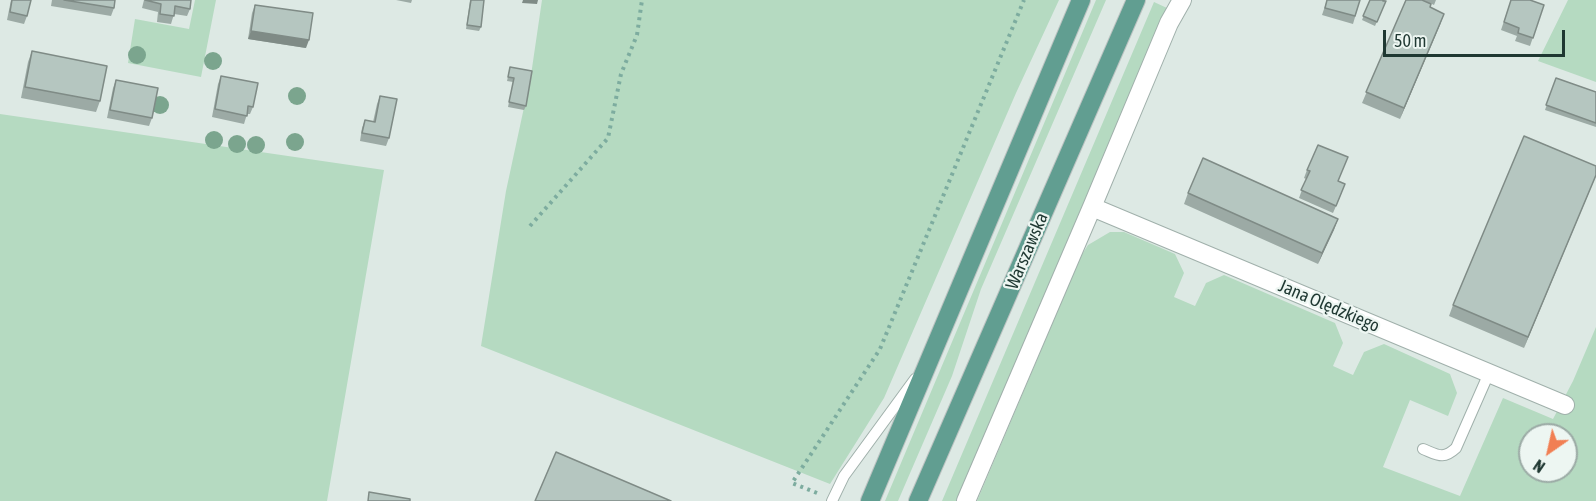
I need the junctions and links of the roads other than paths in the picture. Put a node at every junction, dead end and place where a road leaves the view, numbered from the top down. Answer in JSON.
{"nodes":[{"id":1,"x":1081,"y":0,"type":"edge"},
{"id":2,"x":1136,"y":0,"type":"edge"},
{"id":3,"x":1182,"y":0,"type":"edge"},
{"id":4,"x":1092,"y":207,"type":"junction"},
{"id":5,"x":930,"y":359,"type":"junction"},
{"id":6,"x":1489,"y":374,"type":"junction"},
{"id":7,"x":1565,"y":405,"type":"dead end"},
{"id":8,"x":1423,"y":449,"type":"dead end"},
{"id":9,"x":832,"y":501,"type":"edge"},
{"id":10,"x":870,"y":501,"type":"edge"},
{"id":11,"x":918,"y":501,"type":"edge"},
{"id":12,"x":966,"y":501,"type":"edge"}],
"edges":[{"from":1,"to":5,"type":"main road"},
{"from":2,"to":11,"type":"main road","name":"Warszawska"},
{"from":3,"to":4,"type":"street"},
{"from":4,"to":6,"type":"street","name":"Jana Olędzkiego"},
{"from":4,"to":12,"type":"street"},
{"from":5,"to":9,"type":"lane"},
{"from":5,"to":10,"type":"main road"},
{"from":6,"to":7,"type":"street","name":"Jana Olędzkiego"},
{"from":6,"to":8,"type":"lane"}]}
